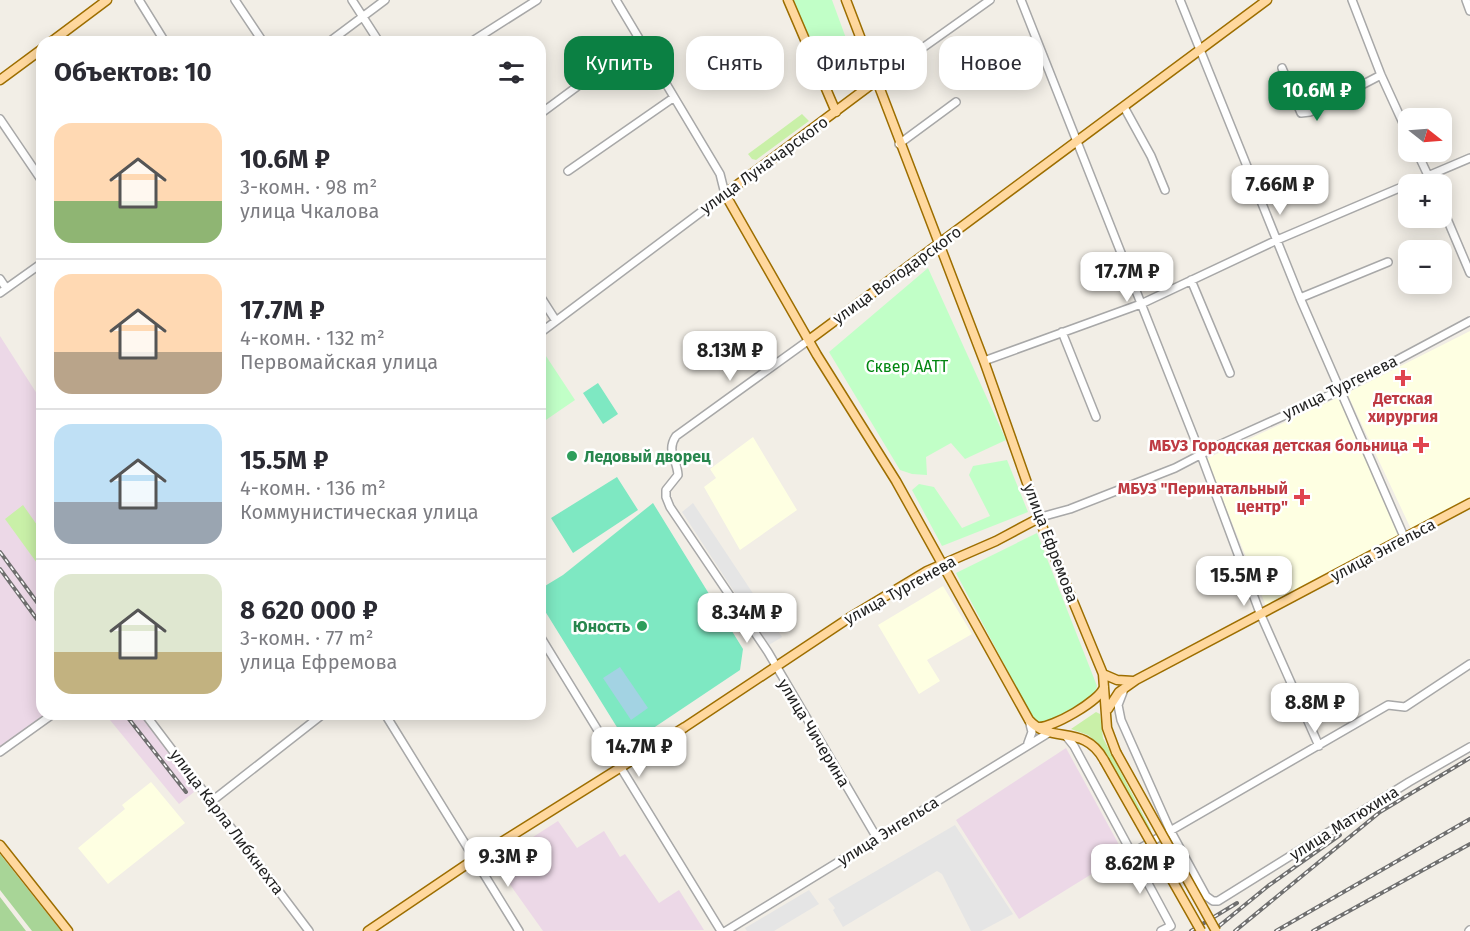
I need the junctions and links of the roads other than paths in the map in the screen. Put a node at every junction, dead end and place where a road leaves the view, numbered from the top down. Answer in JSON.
{"nodes":[{"id":1,"x":107,"y":0,"type":"edge"},
{"id":2,"x":139,"y":0,"type":"edge"},
{"id":3,"x":235,"y":0,"type":"edge"},
{"id":4,"x":352,"y":0,"type":"edge"},
{"id":5,"x":385,"y":0,"type":"edge"},
{"id":6,"x":537,"y":0,"type":"edge"},
{"id":7,"x":616,"y":0,"type":"edge"},
{"id":8,"x":788,"y":0,"type":"edge"},
{"id":9,"x":846,"y":0,"type":"edge"},
{"id":10,"x":990,"y":0,"type":"edge"},
{"id":11,"x":1021,"y":0,"type":"edge"},
{"id":12,"x":1180,"y":0,"type":"edge"},
{"id":13,"x":1268,"y":0,"type":"edge"},
{"id":14,"x":1352,"y":0,"type":"edge"},
{"id":15,"x":1466,"y":0,"type":"edge"},
{"id":16,"x":1470,"y":11,"type":"edge"},
{"id":17,"x":362,"y":16,"type":"junction"},
{"id":18,"x":59,"y":36,"type":"edge"},
{"id":19,"x":161,"y":36,"type":"edge"},
{"id":20,"x":258,"y":36,"type":"edge"},
{"id":21,"x":337,"y":36,"type":"edge"},
{"id":22,"x":375,"y":36,"type":"edge"},
{"id":23,"x":480,"y":36,"type":"edge"},
{"id":24,"x":638,"y":36,"type":"edge"},
{"id":25,"x":859,"y":36,"type":"edge"},
{"id":26,"x":927,"y":45,"type":"edge"},
{"id":27,"x":1199,"y":51,"type":"junction"},
{"id":28,"x":36,"y":53,"type":"edge"},
{"id":29,"x":1282,"y":68,"type":"dead end"},
{"id":30,"x":1381,"y":75,"type":"junction"},
{"id":31,"x":0,"y":80,"type":"edge"},
{"id":32,"x":572,"y":90,"type":"edge"},
{"id":33,"x":668,"y":90,"type":"edge"},
{"id":34,"x":864,"y":90,"type":"edge"},
{"id":35,"x":879,"y":90,"type":"edge"},
{"id":36,"x":673,"y":98,"type":"junction"},
{"id":37,"x":956,"y":102,"type":"dead end"},
{"id":38,"x":1124,"y":107,"type":"junction"},
{"id":39,"x":546,"y":110,"type":"edge"},
{"id":40,"x":836,"y":112,"type":"junction"},
{"id":41,"x":1398,"y":112,"type":"edge"},
{"id":42,"x":0,"y":119,"type":"edge"},
{"id":43,"x":1076,"y":143,"type":"junction"},
{"id":44,"x":899,"y":144,"type":"junction"},
{"id":45,"x":1470,"y":158,"type":"edge"},
{"id":46,"x":568,"y":171,"type":"dead end"},
{"id":47,"x":36,"y":172,"type":"edge"},
{"id":48,"x":1433,"y":174,"type":"edge"},
{"id":49,"x":1398,"y":189,"type":"edge"},
{"id":50,"x":1165,"y":190,"type":"dead end"},
{"id":51,"x":724,"y":194,"type":"junction"},
{"id":52,"x":1451,"y":228,"type":"edge"},
{"id":53,"x":1277,"y":240,"type":"junction"},
{"id":54,"x":939,"y":244,"type":"junction"},
{"id":55,"x":1388,"y":262,"type":"dead end"},
{"id":56,"x":36,"y":267,"type":"edge"},
{"id":57,"x":1470,"y":273,"type":"edge"},
{"id":58,"x":0,"y":279,"type":"edge"},
{"id":59,"x":1191,"y":280,"type":"junction"},
{"id":60,"x":3,"y":290,"type":"edge"},
{"id":61,"x":1300,"y":298,"type":"junction"},
{"id":62,"x":1141,"y":304,"type":"junction"},
{"id":63,"x":546,"y":305,"type":"edge"},
{"id":64,"x":556,"y":321,"type":"junction"},
{"id":65,"x":1470,"y":321,"type":"edge"},
{"id":66,"x":546,"y":328,"type":"edge"},
{"id":67,"x":1062,"y":332,"type":"junction"},
{"id":68,"x":809,"y":340,"type":"junction"},
{"id":69,"x":984,"y":361,"type":"junction"},
{"id":70,"x":1230,"y":373,"type":"dead end"},
{"id":71,"x":1341,"y":390,"type":"junction"},
{"id":72,"x":1096,"y":417,"type":"dead end"},
{"id":73,"x":671,"y":444,"type":"joint"},
{"id":74,"x":1201,"y":455,"type":"junction"},
{"id":75,"x":1470,"y":503,"type":"edge"},
{"id":76,"x":1041,"y":517,"type":"junction"},
{"id":77,"x":1406,"y":539,"type":"junction"},
{"id":78,"x":942,"y":563,"type":"junction"},
{"id":79,"x":1260,"y":613,"type":"junction"},
{"id":80,"x":546,"y":646,"type":"edge"},
{"id":81,"x":1470,"y":664,"type":"edge"},
{"id":82,"x":775,"y":666,"type":"junction"},
{"id":83,"x":1103,"y":675,"type":"junction"},
{"id":84,"x":1136,"y":680,"type":"junction"},
{"id":85,"x":1106,"y":715,"type":"junction"},
{"id":86,"x":45,"y":720,"type":"edge"},
{"id":87,"x":150,"y":720,"type":"edge"},
{"id":88,"x":315,"y":720,"type":"edge"},
{"id":89,"x":389,"y":720,"type":"edge"},
{"id":90,"x":1032,"y":723,"type":"junction"},
{"id":91,"x":1050,"y":732,"type":"junction"},
{"id":92,"x":1059,"y":733,"type":"junction"},
{"id":93,"x":1028,"y":743,"type":"junction"},
{"id":94,"x":1319,"y":746,"type":"junction"},
{"id":95,"x":1470,"y":747,"type":"edge"},
{"id":96,"x":0,"y":752,"type":"edge"},
{"id":97,"x":1083,"y":763,"type":"junction"},
{"id":98,"x":619,"y":768,"type":"junction"},
{"id":99,"x":212,"y":801,"type":"junction"},
{"id":100,"x":1170,"y":830,"type":"junction"},
{"id":101,"x":877,"y":838,"type":"junction"},
{"id":102,"x":0,"y":845,"type":"edge"},
{"id":103,"x":1132,"y":852,"type":"junction"},
{"id":104,"x":476,"y":858,"type":"junction"},
{"id":105,"x":68,"y":931,"type":"edge"},
{"id":106,"x":309,"y":931,"type":"edge"},
{"id":107,"x":368,"y":931,"type":"edge"},
{"id":108,"x":519,"y":931,"type":"edge"},
{"id":109,"x":721,"y":931,"type":"edge"},
{"id":110,"x":726,"y":931,"type":"edge"},
{"id":111,"x":1161,"y":931,"type":"edge"},
{"id":112,"x":1201,"y":931,"type":"edge"},
{"id":113,"x":1216,"y":931,"type":"edge"}],
"edges":[{"from":1,"to":18,"type":"main road"},
{"from":2,"to":19,"type":"street"},
{"from":3,"to":20,"type":"street"},
{"from":4,"to":17,"type":"street"},
{"from":5,"to":17,"type":"street"},
{"from":6,"to":23,"type":"street"},
{"from":7,"to":24,"type":"street"},
{"from":8,"to":40,"type":"main road"},
{"from":9,"to":25,"type":"main road","name":"улица Ефремова"},
{"from":10,"to":26,"type":"street","name":"улица Луначарского"},
{"from":11,"to":43,"type":"street"},
{"from":12,"to":27,"type":"street"},
{"from":13,"to":27,"type":"main road","name":"улица Володарского"},
{"from":14,"to":30,"type":"street"},
{"from":15,"to":16,"type":"street"},
{"from":17,"to":21,"type":"street"},
{"from":17,"to":22,"type":"street"},
{"from":27,"to":38,"type":"main road","name":"улица Володарского"},
{"from":27,"to":53,"type":"street"},
{"from":28,"to":31,"type":"main road"},
{"from":29,"to":30,"type":"street"},
{"from":30,"to":41,"type":"street"},
{"from":32,"to":39,"type":"street"},
{"from":33,"to":36,"type":"street"},
{"from":34,"to":40,"type":"main road","name":"улица Луначарского"},
{"from":35,"to":44,"type":"main road","name":"улица Ефремова"},
{"from":36,"to":46,"type":"street"},
{"from":36,"to":51,"type":"street"},
{"from":37,"to":44,"type":"street"},
{"from":38,"to":43,"type":"main road","name":"улица Володарского"},
{"from":38,"to":50,"type":"street"},
{"from":40,"to":51,"type":"main road","name":"улица Луначарского"},
{"from":42,"to":47,"type":"street"},
{"from":43,"to":54,"type":"main road","name":"улица Володарского"},
{"from":43,"to":62,"type":"street"},
{"from":44,"to":54,"type":"main road","name":"улица Ефремова"},
{"from":45,"to":48,"type":"street"},
{"from":49,"to":53,"type":"street"},
{"from":51,"to":64,"type":"street","name":"улица Луначарского"},
{"from":51,"to":68,"type":"main road"},
{"from":52,"to":57,"type":"street"},
{"from":53,"to":59,"type":"street"},
{"from":53,"to":61,"type":"street"},
{"from":54,"to":68,"type":"main road","name":"улица Володарского"},
{"from":54,"to":69,"type":"main road","name":"улица Ефремова"},
{"from":55,"to":61,"type":"street"},
{"from":56,"to":60,"type":"street"},
{"from":58,"to":60,"type":"street"},
{"from":59,"to":62,"type":"street"},
{"from":59,"to":70,"type":"street"},
{"from":61,"to":71,"type":"street"},
{"from":62,"to":67,"type":"street"},
{"from":62,"to":74,"type":"street"},
{"from":63,"to":64,"type":"street"},
{"from":64,"to":66,"type":"street","name":"улица Луначарского"},
{"from":65,"to":71,"type":"street","name":"улица Тургенева"},
{"from":67,"to":69,"type":"street"},
{"from":67,"to":72,"type":"street"},
{"from":68,"to":73,"type":"street","name":"улица Володарского"},
{"from":68,"to":78,"type":"main road"},
{"from":69,"to":76,"type":"main road","name":"улица Ефремова"},
{"from":71,"to":74,"type":"street","name":"улица Тургенева"},
{"from":71,"to":77,"type":"street"},
{"from":73,"to":82,"type":"street","name":"улица Чичерина"},
{"from":74,"to":76,"type":"street","name":"улица Тургенева"},
{"from":74,"to":79,"type":"street"},
{"from":75,"to":77,"type":"main road","name":"улица Энгельса"},
{"from":76,"to":78,"type":"main road","name":"улица Тургенева"},
{"from":76,"to":83,"type":"main road","name":"улица Ефремова"},
{"from":77,"to":79,"type":"main road","name":"улица Энгельса"},
{"from":78,"to":82,"type":"main road","name":"улица Тургенева"},
{"from":78,"to":90,"type":"main road"},
{"from":79,"to":84,"type":"main road","name":"улица Энгельса"},
{"from":79,"to":94,"type":"street"},
{"from":80,"to":98,"type":"street"},
{"from":81,"to":94,"type":"street"},
{"from":82,"to":98,"type":"main road","name":"улица Тургенева"},
{"from":82,"to":101,"type":"street","name":"улица Чичерина"},
{"from":83,"to":84,"type":"main road"},
{"from":83,"to":85,"type":"main road","name":"улица Ефремова"},
{"from":83,"to":90,"type":"main road"},
{"from":84,"to":85,"type":"main road","name":"улица Энгельса"},
{"from":84,"to":100,"type":"street"},
{"from":85,"to":113,"type":"main road","name":"улица Ефремова","bridge":true},
{"from":86,"to":96,"type":"street"},
{"from":87,"to":99,"type":"street","name":"улица Карла Либкнехта"},
{"from":88,"to":99,"type":"street"},
{"from":89,"to":104,"type":"street"},
{"from":90,"to":91,"type":"main road"},
{"from":90,"to":93,"type":"street"},
{"from":91,"to":92,"type":"main road"},
{"from":91,"to":93,"type":"street","name":"улица Энгельса"},
{"from":92,"to":97,"type":"street"},
{"from":92,"to":112,"type":"main road","bridge":true},
{"from":93,"to":97,"type":"street"},
{"from":93,"to":101,"type":"street","name":"улица Энгельса"},
{"from":94,"to":100,"type":"street"},
{"from":95,"to":100,"type":"street","name":"улица Матюхина"},
{"from":97,"to":103,"type":"street"},
{"from":98,"to":104,"type":"main road","name":"улица Тургенева"},
{"from":98,"to":109,"type":"street"},
{"from":99,"to":106,"type":"street","name":"улица Карла Либкнехта"},
{"from":100,"to":103,"type":"street"},
{"from":101,"to":110,"type":"street","name":"улица Энгельса"},
{"from":102,"to":105,"type":"main road"},
{"from":103,"to":111,"type":"street"},
{"from":104,"to":107,"type":"main road","name":"улица Тургенева"},
{"from":104,"to":108,"type":"street"}]}
